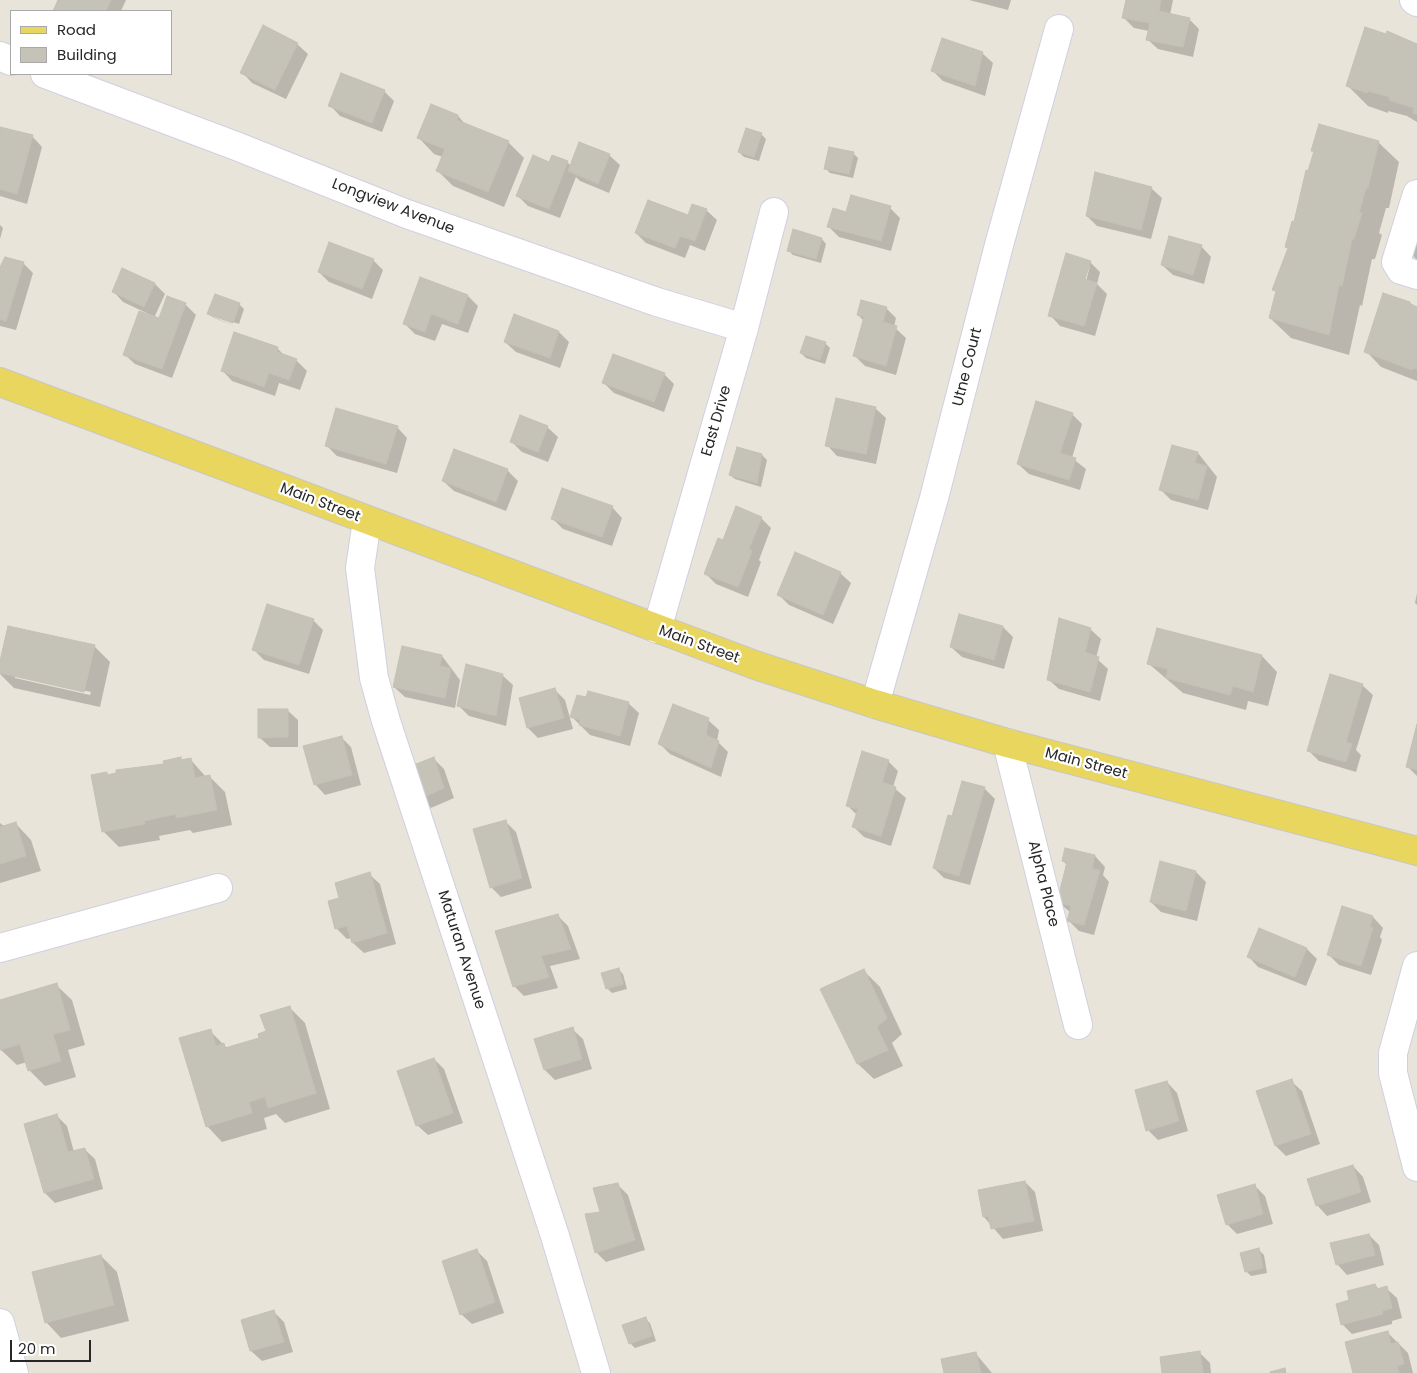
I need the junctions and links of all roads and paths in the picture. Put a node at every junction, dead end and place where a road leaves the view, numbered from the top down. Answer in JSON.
{"nodes":[{"id":1,"x":1414,"y":0,"type":"edge"},
{"id":2,"x":1417,"y":2,"type":"edge"},
{"id":3,"x":1059,"y":29,"type":"dead end"},
{"id":4,"x":48,"y":75,"type":"edge"},
{"id":5,"x":1417,"y":194,"type":"edge"},
{"id":6,"x":774,"y":212,"type":"dead end"},
{"id":7,"x":1417,"y":276,"type":"edge"},
{"id":8,"x":744,"y":328,"type":"junction"},
{"id":9,"x":0,"y":382,"type":"edge"},
{"id":10,"x":367,"y":521,"type":"junction"},
{"id":11,"x":657,"y":629,"type":"junction"},
{"id":12,"x":875,"y":704,"type":"junction"},
{"id":13,"x":1007,"y":743,"type":"junction"},
{"id":14,"x":1417,"y":851,"type":"edge"},
{"id":15,"x":218,"y":888,"type":"dead end"},
{"id":16,"x":0,"y":948,"type":"edge"},
{"id":17,"x":1417,"y":966,"type":"edge"},
{"id":18,"x":1078,"y":1025,"type":"dead end"},
{"id":19,"x":1417,"y":1168,"type":"edge"},
{"id":20,"x":0,"y":1323,"type":"edge"},
{"id":21,"x":14,"y":1373,"type":"edge"},
{"id":22,"x":596,"y":1373,"type":"edge"}],
"edges":[{"from":1,"to":2,"type":"street"},
{"from":3,"to":12,"type":"street","name":"Utne Court"},
{"from":4,"to":8,"type":"street","name":"Longview Avenue"},
{"from":5,"to":7,"type":"street"},
{"from":6,"to":8,"type":"street","name":"East Drive"},
{"from":8,"to":11,"type":"street","name":"East Drive"},
{"from":9,"to":10,"type":"main road","name":"Main Street"},
{"from":10,"to":11,"type":"main road","name":"Main Street"},
{"from":10,"to":22,"type":"street","name":"Maturan Avenue"},
{"from":11,"to":12,"type":"main road","name":"Main Street"},
{"from":12,"to":13,"type":"main road","name":"Main Street"},
{"from":13,"to":14,"type":"main road","name":"Main Street"},
{"from":13,"to":18,"type":"street","name":"Alpha Place"},
{"from":15,"to":16,"type":"street"},
{"from":17,"to":19,"type":"street"},
{"from":20,"to":21,"type":"street"}]}
